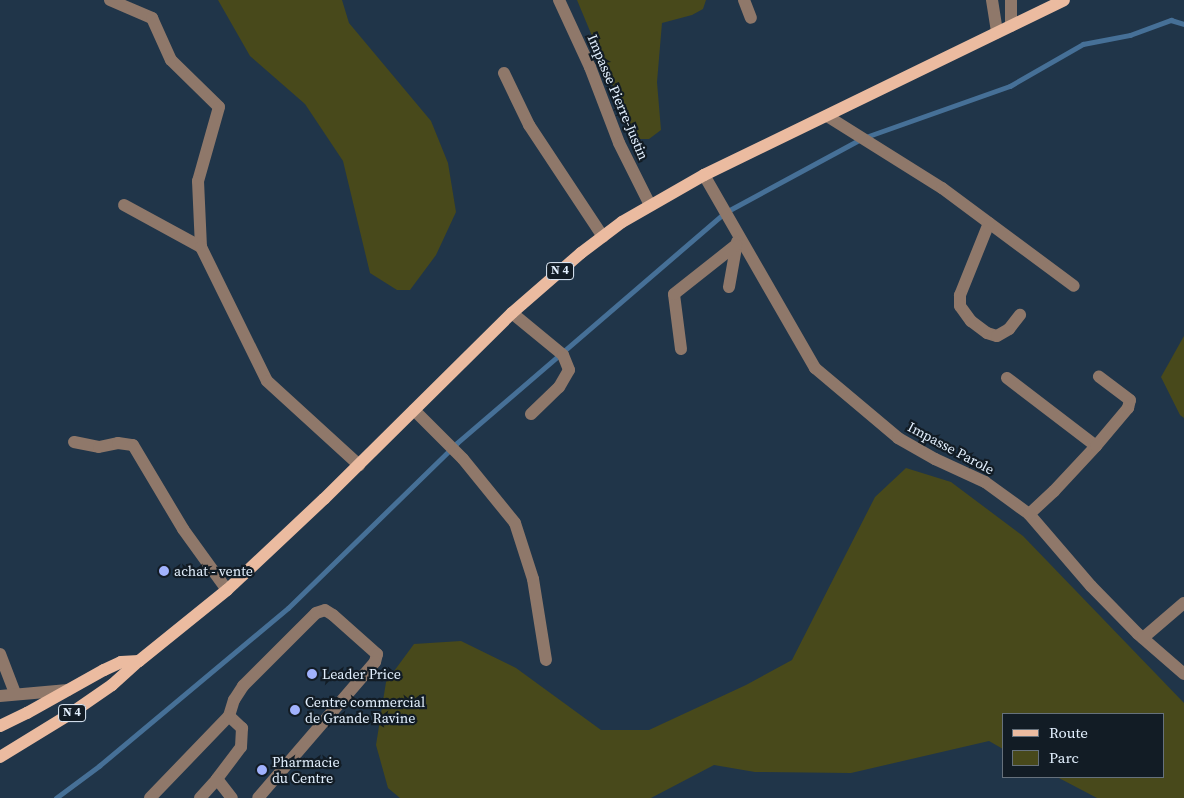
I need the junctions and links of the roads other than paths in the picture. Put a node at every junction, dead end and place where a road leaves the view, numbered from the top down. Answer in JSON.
{"nodes":[{"id":1,"x":110,"y":0,"type":"edge"},
{"id":2,"x":559,"y":0,"type":"edge"},
{"id":3,"x":744,"y":0,"type":"edge"},
{"id":4,"x":992,"y":0,"type":"edge"},
{"id":5,"x":1011,"y":0,"type":"edge"},
{"id":6,"x":1064,"y":0,"type":"edge"},
{"id":7,"x":751,"y":18,"type":"dead end"},
{"id":8,"x":1011,"y":26,"type":"junction"},
{"id":9,"x":997,"y":33,"type":"junction"},
{"id":10,"x":504,"y":73,"type":"dead end"},
{"id":11,"x":827,"y":116,"type":"junction"},
{"id":12,"x":704,"y":175,"type":"junction"},
{"id":13,"x":124,"y":205,"type":"dead end"},
{"id":14,"x":650,"y":205,"type":"junction"},
{"id":15,"x":989,"y":223,"type":"junction"},
{"id":16,"x":738,"y":232,"type":"junction"},
{"id":17,"x":602,"y":237,"type":"junction"},
{"id":18,"x":736,"y":245,"type":"junction"},
{"id":19,"x":201,"y":247,"type":"junction"},
{"id":20,"x":1074,"y":286,"type":"dead end"},
{"id":21,"x":728,"y":287,"type":"dead end"},
{"id":22,"x":512,"y":312,"type":"junction"},
{"id":23,"x":1020,"y":315,"type":"dead end"},
{"id":24,"x":681,"y":349,"type":"dead end"},
{"id":25,"x":1099,"y":377,"type":"dead end"},
{"id":26,"x":1007,"y":378,"type":"dead end"},
{"id":27,"x":414,"y":410,"type":"junction"},
{"id":28,"x":531,"y":414,"type":"dead end"},
{"id":29,"x":74,"y":442,"type":"dead end"},
{"id":30,"x":1096,"y":446,"type":"junction"},
{"id":31,"x":359,"y":465,"type":"junction"},
{"id":32,"x":1029,"y":514,"type":"junction"},
{"id":33,"x":227,"y":590,"type":"junction"},
{"id":34,"x":1184,"y":603,"type":"edge"},
{"id":35,"x":1143,"y":638,"type":"junction"},
{"id":36,"x":0,"y":654,"type":"edge"},
{"id":37,"x":138,"y":660,"type":"junction"},
{"id":38,"x":546,"y":660,"type":"dead end"},
{"id":39,"x":1184,"y":674,"type":"edge"},
{"id":40,"x":68,"y":690,"type":"junction"},
{"id":41,"x":15,"y":693,"type":"junction"},
{"id":42,"x":0,"y":696,"type":"edge"},
{"id":43,"x":229,"y":716,"type":"junction"},
{"id":44,"x":0,"y":726,"type":"edge"},
{"id":45,"x":0,"y":757,"type":"edge"},
{"id":46,"x":217,"y":779,"type":"junction"},
{"id":47,"x":150,"y":798,"type":"edge"},
{"id":48,"x":200,"y":798,"type":"edge"},
{"id":49,"x":232,"y":798,"type":"edge"},
{"id":50,"x":258,"y":798,"type":"edge"}],
"edges":[{"from":1,"to":19,"type":"street"},
{"from":2,"to":14,"type":"street","name":"Impasse Pierre-Justin"},
{"from":3,"to":7,"type":"street"},
{"from":4,"to":9,"type":"street"},
{"from":5,"to":8,"type":"street"},
{"from":6,"to":8,"type":"main road","number":"N 4"},
{"from":8,"to":9,"type":"main road","number":"N 4"},
{"from":9,"to":11,"type":"main road","number":"N 4"},
{"from":10,"to":17,"type":"street"},
{"from":11,"to":12,"type":"main road","number":"N 4"},
{"from":11,"to":15,"type":"street"},
{"from":12,"to":14,"type":"main road","number":"N 4"},
{"from":12,"to":16,"type":"street","name":"Impasse Parole"},
{"from":13,"to":19,"type":"street"},
{"from":14,"to":17,"type":"main road","number":"N 4"},
{"from":15,"to":20,"type":"street"},
{"from":15,"to":23,"type":"street"},
{"from":16,"to":18,"type":"street"},
{"from":16,"to":32,"type":"street","name":"Impasse Parole"},
{"from":17,"to":22,"type":"main road","number":"N 4"},
{"from":18,"to":21,"type":"street"},
{"from":18,"to":24,"type":"street"},
{"from":19,"to":31,"type":"street"},
{"from":22,"to":27,"type":"main road","number":"N 4"},
{"from":22,"to":28,"type":"street"},
{"from":25,"to":30,"type":"street"},
{"from":26,"to":30,"type":"street"},
{"from":27,"to":31,"type":"main road","number":"N 4"},
{"from":27,"to":38,"type":"street"},
{"from":29,"to":33,"type":"street"},
{"from":30,"to":32,"type":"street"},
{"from":31,"to":33,"type":"main road","number":"N 4"},
{"from":32,"to":35,"type":"street","name":"Impasse Parole"},
{"from":33,"to":37,"type":"main road","number":"N 4"},
{"from":34,"to":35,"type":"street"},
{"from":35,"to":39,"type":"street","name":"Impasse Parole"},
{"from":36,"to":41,"type":"street"},
{"from":37,"to":40,"type":"main road","number":"N 4"},
{"from":37,"to":45,"type":"main road","number":"N 4"},
{"from":40,"to":41,"type":"street"},
{"from":40,"to":44,"type":"main road","number":"N 4"},
{"from":41,"to":42,"type":"street"},
{"from":43,"to":46,"type":"street"},
{"from":43,"to":47,"type":"street"},
{"from":43,"to":50,"type":"street"},
{"from":46,"to":48,"type":"street"},
{"from":46,"to":49,"type":"street"}]}
